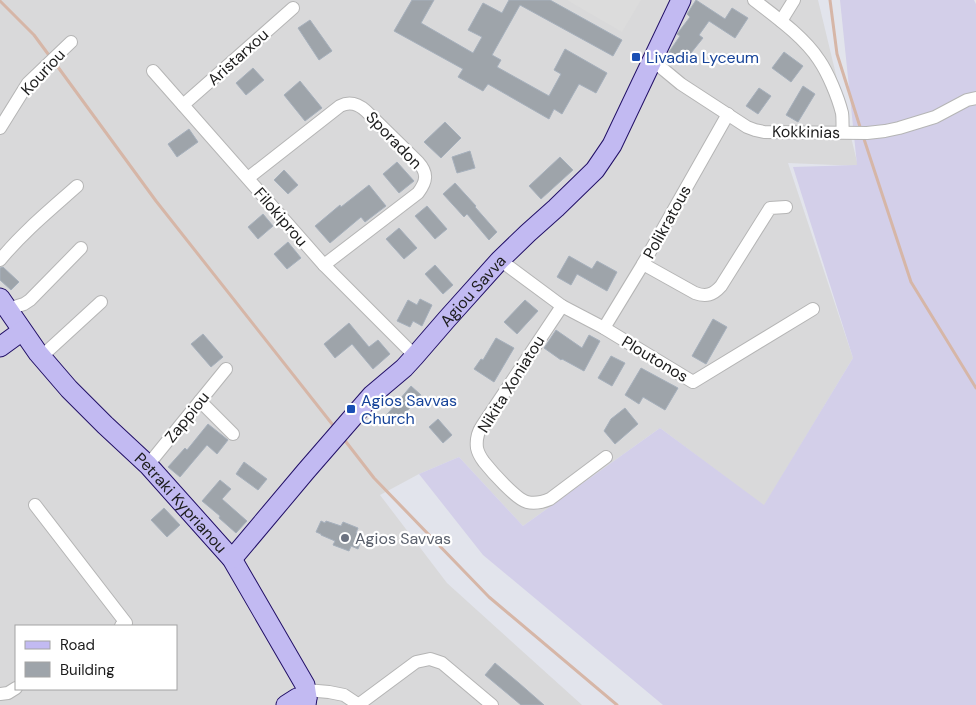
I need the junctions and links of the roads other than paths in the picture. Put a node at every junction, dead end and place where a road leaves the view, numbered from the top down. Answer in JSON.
{"nodes":[{"id":1,"x":681,"y":0,"type":"edge"},
{"id":2,"x":754,"y":0,"type":"edge"},
{"id":3,"x":794,"y":0,"type":"edge"},
{"id":4,"x":293,"y":8,"type":"dead end"},
{"id":5,"x":781,"y":21,"type":"junction"},
{"id":6,"x":71,"y":42,"type":"dead end"},
{"id":7,"x":652,"y":60,"type":"junction"},
{"id":8,"x":153,"y":71,"type":"dead end"},
{"id":9,"x":976,"y":98,"type":"edge"},
{"id":10,"x":183,"y":106,"type":"junction"},
{"id":11,"x":728,"y":114,"type":"junction"},
{"id":12,"x":0,"y":128,"type":"edge"},
{"id":13,"x":846,"y":133,"type":"junction"},
{"id":14,"x":248,"y":178,"type":"junction"},
{"id":15,"x":77,"y":186,"type":"dead end"},
{"id":16,"x":786,"y":207,"type":"dead end"},
{"id":17,"x":81,"y":248,"type":"dead end"},
{"id":18,"x":0,"y":260,"type":"edge"},
{"id":19,"x":500,"y":260,"type":"junction"},
{"id":20,"x":643,"y":264,"type":"junction"},
{"id":21,"x":324,"y":265,"type":"junction"},
{"id":22,"x":101,"y":302,"type":"dead end"},
{"id":23,"x":4,"y":303,"type":"edge"},
{"id":24,"x":562,"y":306,"type":"junction"},
{"id":25,"x":813,"y":309,"type":"dead end"},
{"id":26,"x":604,"y":328,"type":"junction"},
{"id":27,"x":22,"y":331,"type":"junction"},
{"id":28,"x":0,"y":347,"type":"edge"},
{"id":29,"x":415,"y":356,"type":"junction"},
{"id":30,"x":41,"y":357,"type":"junction"},
{"id":31,"x":226,"y":369,"type":"dead end"},
{"id":32,"x":200,"y":400,"type":"junction"},
{"id":33,"x":233,"y":434,"type":"dead end"},
{"id":34,"x":606,"y":457,"type":"dead end"},
{"id":35,"x":148,"y":465,"type":"junction"},
{"id":36,"x":35,"y":505,"type":"dead end"},
{"id":37,"x":232,"y":559,"type":"junction"},
{"id":38,"x":123,"y":625,"type":"edge"},
{"id":39,"x":15,"y":689,"type":"edge"},
{"id":40,"x":0,"y":694,"type":"edge"},
{"id":41,"x":306,"y":698,"type":"edge"},
{"id":42,"x":286,"y":705,"type":"edge"},
{"id":43,"x":359,"y":705,"type":"edge"},
{"id":44,"x":492,"y":705,"type":"edge"}],
"edges":[{"from":1,"to":7,"type":"street","name":"Agiou Savva"},
{"from":2,"to":5,"type":"street"},
{"from":3,"to":5,"type":"street"},
{"from":4,"to":10,"type":"street","name":"Aristarxou"},
{"from":5,"to":13,"type":"street"},
{"from":6,"to":12,"type":"street","name":"Kouriou"},
{"from":7,"to":11,"type":"street","name":"Kokkinias"},
{"from":7,"to":19,"type":"street","name":"Agiou Savva"},
{"from":8,"to":10,"type":"street","name":"Filokiprou"},
{"from":9,"to":13,"type":"street","name":"Kokkinias"},
{"from":10,"to":14,"type":"street","name":"Filokiprou"},
{"from":11,"to":13,"type":"street","name":"Kokkinias"},
{"from":11,"to":20,"type":"street","name":"Polikratous"},
{"from":14,"to":21,"type":"street","name":"Filokiprou"},
{"from":14,"to":21,"type":"street","name":"Sporadon"},
{"from":15,"to":18,"type":"street"},
{"from":16,"to":20,"type":"street"},
{"from":17,"to":23,"type":"street"},
{"from":19,"to":24,"type":"street","name":"Ploutonos"},
{"from":19,"to":29,"type":"street","name":"Agiou Savva"},
{"from":20,"to":26,"type":"street","name":"Polikratous"},
{"from":21,"to":29,"type":"street","name":"Filokiprou"},
{"from":22,"to":30,"type":"street"},
{"from":23,"to":27,"type":"street","name":"Petraki Kyprianou"},
{"from":24,"to":26,"type":"street","name":"Ploutonos"},
{"from":24,"to":34,"type":"street","name":"Nikita Xoniatou"},
{"from":25,"to":26,"type":"street","name":"Ploutonos"},
{"from":27,"to":28,"type":"street"},
{"from":27,"to":30,"type":"street","name":"Petraki Kyprianou"},
{"from":29,"to":37,"type":"street","name":"Agiou Savva"},
{"from":30,"to":35,"type":"street","name":"Petraki Kyprianou"},
{"from":31,"to":32,"type":"street","name":"Zappiou"},
{"from":32,"to":33,"type":"street"},
{"from":32,"to":35,"type":"street","name":"Zappiou"},
{"from":35,"to":37,"type":"street","name":"Petraki Kyprianou"},
{"from":36,"to":38,"type":"street"},
{"from":37,"to":41,"type":"street","name":"Petraki Kyprianou"},
{"from":39,"to":40,"type":"street"},
{"from":41,"to":42,"type":"street"},
{"from":41,"to":43,"type":"street"},
{"from":43,"to":44,"type":"street"}]}
